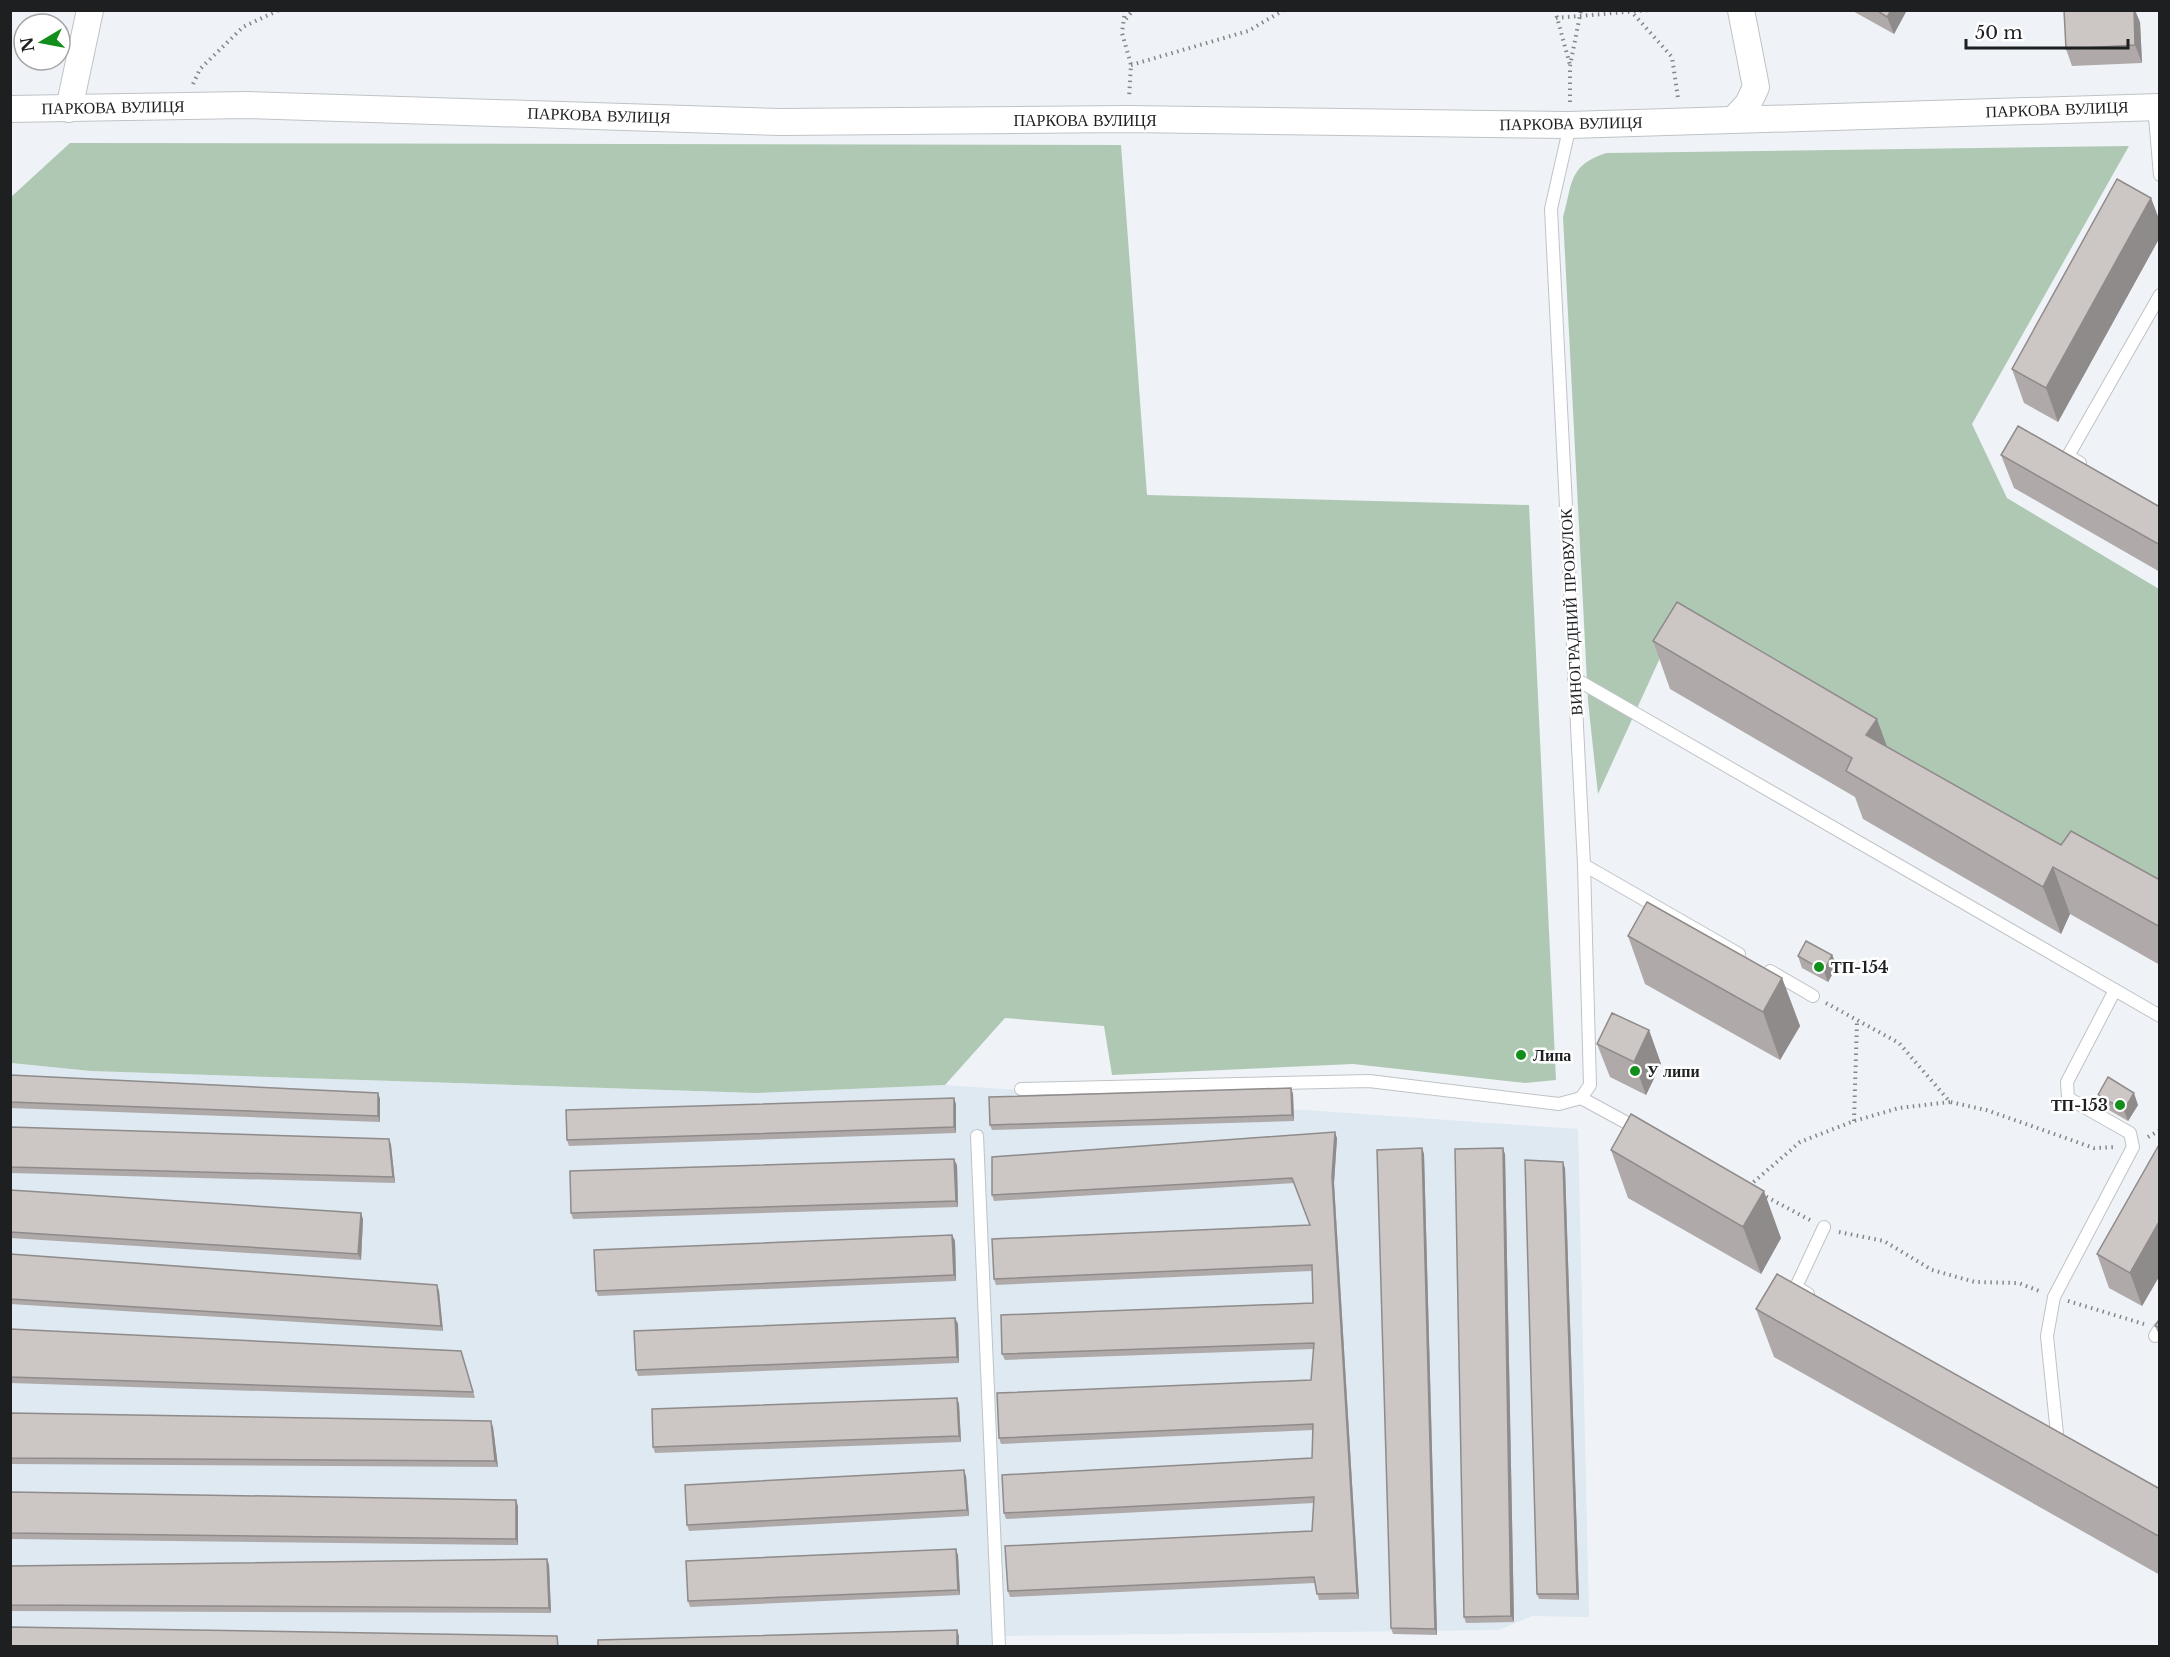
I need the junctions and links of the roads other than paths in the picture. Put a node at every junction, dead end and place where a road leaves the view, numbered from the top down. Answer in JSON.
{"nodes":[{"id":1,"x":90,"y":10,"type":"edge"},
{"id":2,"x":1741,"y":10,"type":"edge"},
{"id":3,"x":2157,"y":107,"type":"edge"},
{"id":4,"x":10,"y":109,"type":"edge"},
{"id":5,"x":69,"y":109,"type":"junction"},
{"id":6,"x":1734,"y":119,"type":"junction"},
{"id":7,"x":1570,"y":125,"type":"junction"},
{"id":8,"x":2160,"y":175,"type":"edge"},
{"id":9,"x":2160,"y":295,"type":"edge"},
{"id":10,"x":2088,"y":468,"type":"edge"},
{"id":11,"x":1574,"y":678,"type":"junction"},
{"id":12,"x":1584,"y":865,"type":"junction"},
{"id":13,"x":2115,"y":990,"type":"junction"},
{"id":14,"x":1813,"y":996,"type":"road end"},
{"id":15,"x":2160,"y":1016,"type":"edge"},
{"id":16,"x":1022,"y":1089,"type":"dead end"},
{"id":17,"x":1581,"y":1098,"type":"junction"},
{"id":18,"x":977,"y":1136,"type":"dead end"},
{"id":19,"x":1654,"y":1137,"type":"edge"},
{"id":20,"x":1824,"y":1227,"type":"road end"},
{"id":21,"x":1817,"y":1299,"type":"edge"},
{"id":22,"x":2057,"y":1434,"type":"edge"},
{"id":23,"x":999,"y":1647,"type":"edge"}],
"edges":[{"from":1,"to":5,"type":"street"},
{"from":2,"to":6,"type":"street"},
{"from":3,"to":6,"type":"street","name":"ПАРКОВА ВУЛИЦЯ"},
{"from":3,"to":8,"type":"lane"},
{"from":4,"to":5,"type":"street","name":"ПАРКОВА ВУЛИЦЯ"},
{"from":5,"to":7,"type":"street","name":"ПАРКОВА ВУЛИЦЯ"},
{"from":6,"to":7,"type":"street","name":"ПАРКОВА ВУЛИЦЯ"},
{"from":7,"to":11,"type":"lane","name":"ВИНОГРАДНИЙ ПРОВУЛОК"},
{"from":9,"to":10,"type":"lane"},
{"from":11,"to":12,"type":"lane","name":"ВИНОГРАДНИЙ ПРОВУЛОК"},
{"from":11,"to":13,"type":"lane"},
{"from":12,"to":14,"type":"lane"},
{"from":12,"to":17,"type":"lane","name":"ВИНОГРАДНИЙ ПРОВУЛОК"},
{"from":13,"to":15,"type":"lane"},
{"from":13,"to":22,"type":"lane"},
{"from":16,"to":17,"type":"lane"},
{"from":17,"to":19,"type":"lane"},
{"from":18,"to":23,"type":"lane"},
{"from":20,"to":21,"type":"lane"}]}
